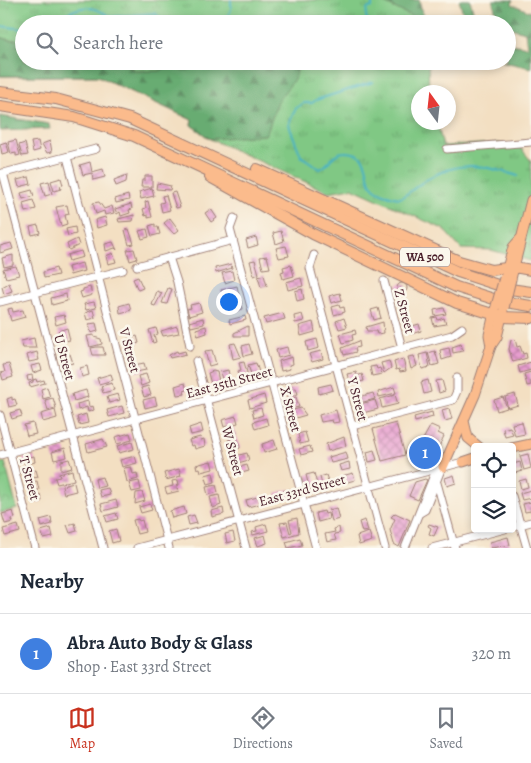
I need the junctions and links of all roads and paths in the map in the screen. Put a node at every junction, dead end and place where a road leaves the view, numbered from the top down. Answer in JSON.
{"nodes":[{"id":1,"x":0,"y":92,"type":"edge"},
{"id":2,"x":1,"y":106,"type":"edge"},
{"id":3,"x":121,"y":116,"type":"junction"},
{"id":4,"x":531,"y":142,"type":"edge"},
{"id":5,"x":151,"y":143,"type":"junction"},
{"id":6,"x":96,"y":149,"type":"dead end"},
{"id":7,"x":447,"y":149,"type":"dead end"},
{"id":8,"x":67,"y":158,"type":"junction"},
{"id":9,"x":2,"y":174,"type":"edge"},
{"id":10,"x":531,"y":200,"type":"edge"},
{"id":11,"x":234,"y":218,"type":"dead end"},
{"id":12,"x":233,"y":240,"type":"junction"},
{"id":13,"x":314,"y":255,"type":"dead end"},
{"id":14,"x":169,"y":257,"type":"junction"},
{"id":15,"x":137,"y":266,"type":"dead end"},
{"id":16,"x":123,"y":270,"type":"dead end"},
{"id":17,"x":531,"y":270,"type":"edge"},
{"id":18,"x":509,"y":273,"type":"junction"},
{"id":19,"x":98,"y":277,"type":"junction"},
{"id":20,"x":384,"y":281,"type":"dead end"},
{"id":21,"x":35,"y":292,"type":"junction"},
{"id":22,"x":531,"y":292,"type":"edge"},
{"id":23,"x":0,"y":302,"type":"edge"},
{"id":24,"x":531,"y":306,"type":"edge"},
{"id":25,"x":499,"y":312,"type":"junction"},
{"id":26,"x":531,"y":318,"type":"edge"},
{"id":27,"x":462,"y":328,"type":"dead end"},
{"id":28,"x":190,"y":346,"type":"dead end"},
{"id":29,"x":402,"y":348,"type":"junction"},
{"id":30,"x":196,"y":360,"type":"dead end"},
{"id":31,"x":336,"y":366,"type":"junction"},
{"id":32,"x":457,"y":378,"type":"dead end"},
{"id":33,"x":272,"y":383,"type":"junction"},
{"id":34,"x":206,"y":400,"type":"junction"},
{"id":35,"x":0,"y":415,"type":"edge"},
{"id":36,"x":136,"y":420,"type":"junction"},
{"id":37,"x":464,"y":421,"type":"junction"},
{"id":38,"x":352,"y":426,"type":"junction"},
{"id":39,"x":73,"y":436,"type":"junction"},
{"id":40,"x":474,"y":443,"type":"edge"},
{"id":41,"x":531,"y":444,"type":"edge"},
{"id":42,"x":516,"y":447,"type":"edge"},
{"id":43,"x":10,"y":453,"type":"junction"},
{"id":44,"x":0,"y":455,"type":"edge"},
{"id":45,"x":471,"y":459,"type":"edge"},
{"id":46,"x":463,"y":462,"type":"joint"},
{"id":47,"x":442,"y":467,"type":"junction"},
{"id":48,"x":437,"y":483,"type":"junction"},
{"id":49,"x":368,"y":487,"type":"junction"},
{"id":50,"x":304,"y":504,"type":"junction"},
{"id":51,"x":516,"y":510,"type":"edge"},
{"id":52,"x":420,"y":513,"type":"junction"},
{"id":53,"x":238,"y":521,"type":"junction"},
{"id":54,"x":531,"y":522,"type":"edge"},
{"id":55,"x":520,"y":525,"type":"junction"},
{"id":56,"x":516,"y":526,"type":"edge"},
{"id":57,"x":492,"y":533,"type":"edge"},
{"id":58,"x":167,"y":540,"type":"junction"},
{"id":59,"x":454,"y":545,"type":"edge"},
{"id":60,"x":35,"y":548,"type":"edge"},
{"id":61,"x":102,"y":548,"type":"edge"},
{"id":62,"x":137,"y":548,"type":"edge"},
{"id":63,"x":169,"y":548,"type":"edge"},
{"id":64,"x":246,"y":548,"type":"edge"},
{"id":65,"x":316,"y":548,"type":"edge"},
{"id":66,"x":385,"y":548,"type":"edge"},
{"id":67,"x":405,"y":548,"type":"edge"},
{"id":68,"x":432,"y":548,"type":"edge"},
{"id":69,"x":526,"y":548,"type":"edge"}],
"edges":[{"from":1,"to":3,"type":"highway","number":"WA 500"},
{"from":2,"to":5,"type":"highway","number":"WA 500"},
{"from":3,"to":18,"type":"highway"},
{"from":3,"to":22,"type":"highway","number":"WA 500"},
{"from":4,"to":7,"type":"street"},
{"from":5,"to":24,"type":"highway","number":"WA 500"},
{"from":5,"to":25,"type":"highway"},
{"from":6,"to":8,"type":"street"},
{"from":8,"to":9,"type":"street"},
{"from":8,"to":19,"type":"street","name":"V Street"},
{"from":9,"to":21,"type":"street","name":"U Street"},
{"from":10,"to":18,"type":"main road"},
{"from":11,"to":12,"type":"street","name":"X Street"},
{"from":12,"to":14,"type":"street"},
{"from":12,"to":33,"type":"street","name":"X Street"},
{"from":13,"to":31,"type":"street","name":"Y Street"},
{"from":14,"to":15,"type":"street"},
{"from":14,"to":28,"type":"street"},
{"from":16,"to":19,"type":"street"},
{"from":17,"to":18,"type":"highway"},
{"from":18,"to":25,"type":"main road","bridge":true},
{"from":19,"to":21,"type":"street"},
{"from":19,"to":36,"type":"street","name":"V Street"},
{"from":20,"to":29,"type":"street","name":"Z Street"},
{"from":21,"to":23,"type":"street"},
{"from":21,"to":39,"type":"street","name":"U Street"},
{"from":25,"to":26,"type":"highway"},
{"from":25,"to":37,"type":"main road"},
{"from":27,"to":29,"type":"street","name":"East 35th Street"},
{"from":29,"to":31,"type":"street","name":"East 35th Street"},
{"from":30,"to":34,"type":"street","name":"W Street"},
{"from":31,"to":33,"type":"street","name":"East 35th Street"},
{"from":31,"to":38,"type":"street","name":"Y Street"},
{"from":32,"to":38,"type":"street"},
{"from":33,"to":34,"type":"street","name":"East 35th Street"},
{"from":33,"to":50,"type":"street","name":"X Street"},
{"from":34,"to":36,"type":"street","name":"East 35th Street"},
{"from":34,"to":53,"type":"street","name":"W Street"},
{"from":35,"to":43,"type":"street","name":"T Street"},
{"from":36,"to":39,"type":"street","name":"East 35th Street"},
{"from":36,"to":58,"type":"street","name":"V Street"},
{"from":37,"to":40,"type":"main road"},
{"from":37,"to":47,"type":"main road"},
{"from":38,"to":49,"type":"street","name":"Y Street"},
{"from":39,"to":43,"type":"street","name":"East 35th Street"},
{"from":39,"to":61,"type":"street","name":"U Street"},
{"from":41,"to":42,"type":"main road"},
{"from":43,"to":44,"type":"street","name":"East 35th Street"},
{"from":43,"to":60,"type":"street","name":"T Street"},
{"from":45,"to":46,"type":"main road","name":"East 33rd Street"},
{"from":46,"to":47,"type":"street","name":"East 33rd Street"},
{"from":47,"to":48,"type":"street"},
{"from":47,"to":49,"type":"street","name":"East 33rd Street"},
{"from":47,"to":52,"type":"street"},
{"from":48,"to":52,"type":"street"},
{"from":48,"to":59,"type":"street"},
{"from":49,"to":50,"type":"street","name":"East 33rd Street"},
{"from":49,"to":66,"type":"street","name":"Y Street"},
{"from":50,"to":53,"type":"street","name":"East 33rd Street"},
{"from":50,"to":65,"type":"street","name":"X Street"},
{"from":51,"to":55,"type":"street"},
{"from":52,"to":67,"type":"street"},
{"from":53,"to":58,"type":"street","name":"East 33rd Street"},
{"from":53,"to":64,"type":"street","name":"W Street"},
{"from":54,"to":55,"type":"street"},
{"from":55,"to":56,"type":"street"},
{"from":55,"to":69,"type":"street"},
{"from":57,"to":59,"type":"street"},
{"from":58,"to":62,"type":"street","name":"East 33rd Street"},
{"from":58,"to":63,"type":"street","name":"V Street"},
{"from":59,"to":68,"type":"street"}]}
